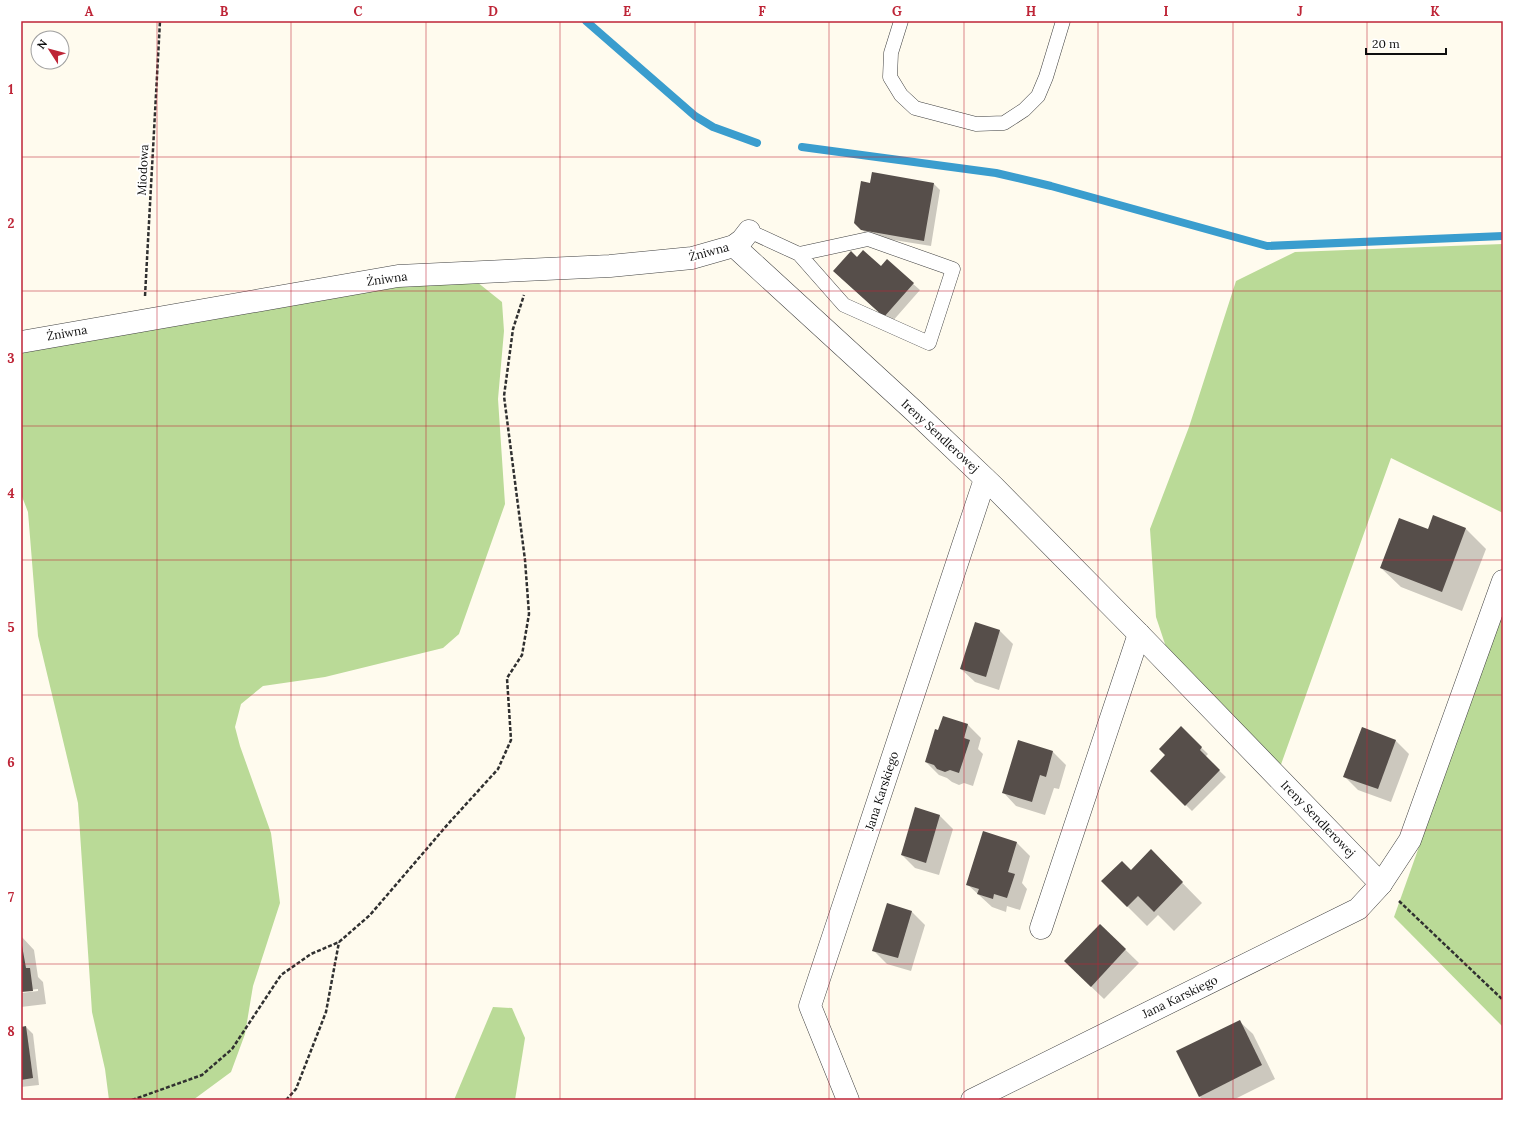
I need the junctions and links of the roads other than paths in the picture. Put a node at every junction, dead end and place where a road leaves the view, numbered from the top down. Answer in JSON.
{"nodes":[{"id":1,"x":901,"y":21,"type":"edge"},
{"id":2,"x":1063,"y":21,"type":"edge"},
{"id":3,"x":741,"y":239,"type":"junction"},
{"id":4,"x":799,"y":254,"type":"junction"},
{"id":5,"x":21,"y":342,"type":"edge"},
{"id":6,"x":985,"y":479,"type":"junction"},
{"id":7,"x":1503,"y":581,"type":"edge"},
{"id":8,"x":1139,"y":634,"type":"junction"},
{"id":9,"x":1381,"y":884,"type":"junction"},
{"id":10,"x":1041,"y":928,"type":"dead end"},
{"id":11,"x":848,"y":1100,"type":"edge"},
{"id":12,"x":972,"y":1100,"type":"edge"}],
"edges":[{"from":1,"to":2,"type":"lane"},
{"from":3,"to":4,"type":"lane"},
{"from":3,"to":5,"type":"street","name":"Żniwna"},
{"from":3,"to":6,"type":"street","name":"Ireny Sendlerowej"},
{"from":4,"to":4,"type":"lane"},
{"from":6,"to":8,"type":"street","name":"Ireny Sendlerowej"},
{"from":6,"to":11,"type":"street","name":"Jana Karskiego"},
{"from":7,"to":9,"type":"street","name":"Jana Karskiego"},
{"from":8,"to":9,"type":"street","name":"Ireny Sendlerowej"},
{"from":8,"to":10,"type":"street"},
{"from":9,"to":12,"type":"street","name":"Jana Karskiego"}]}
